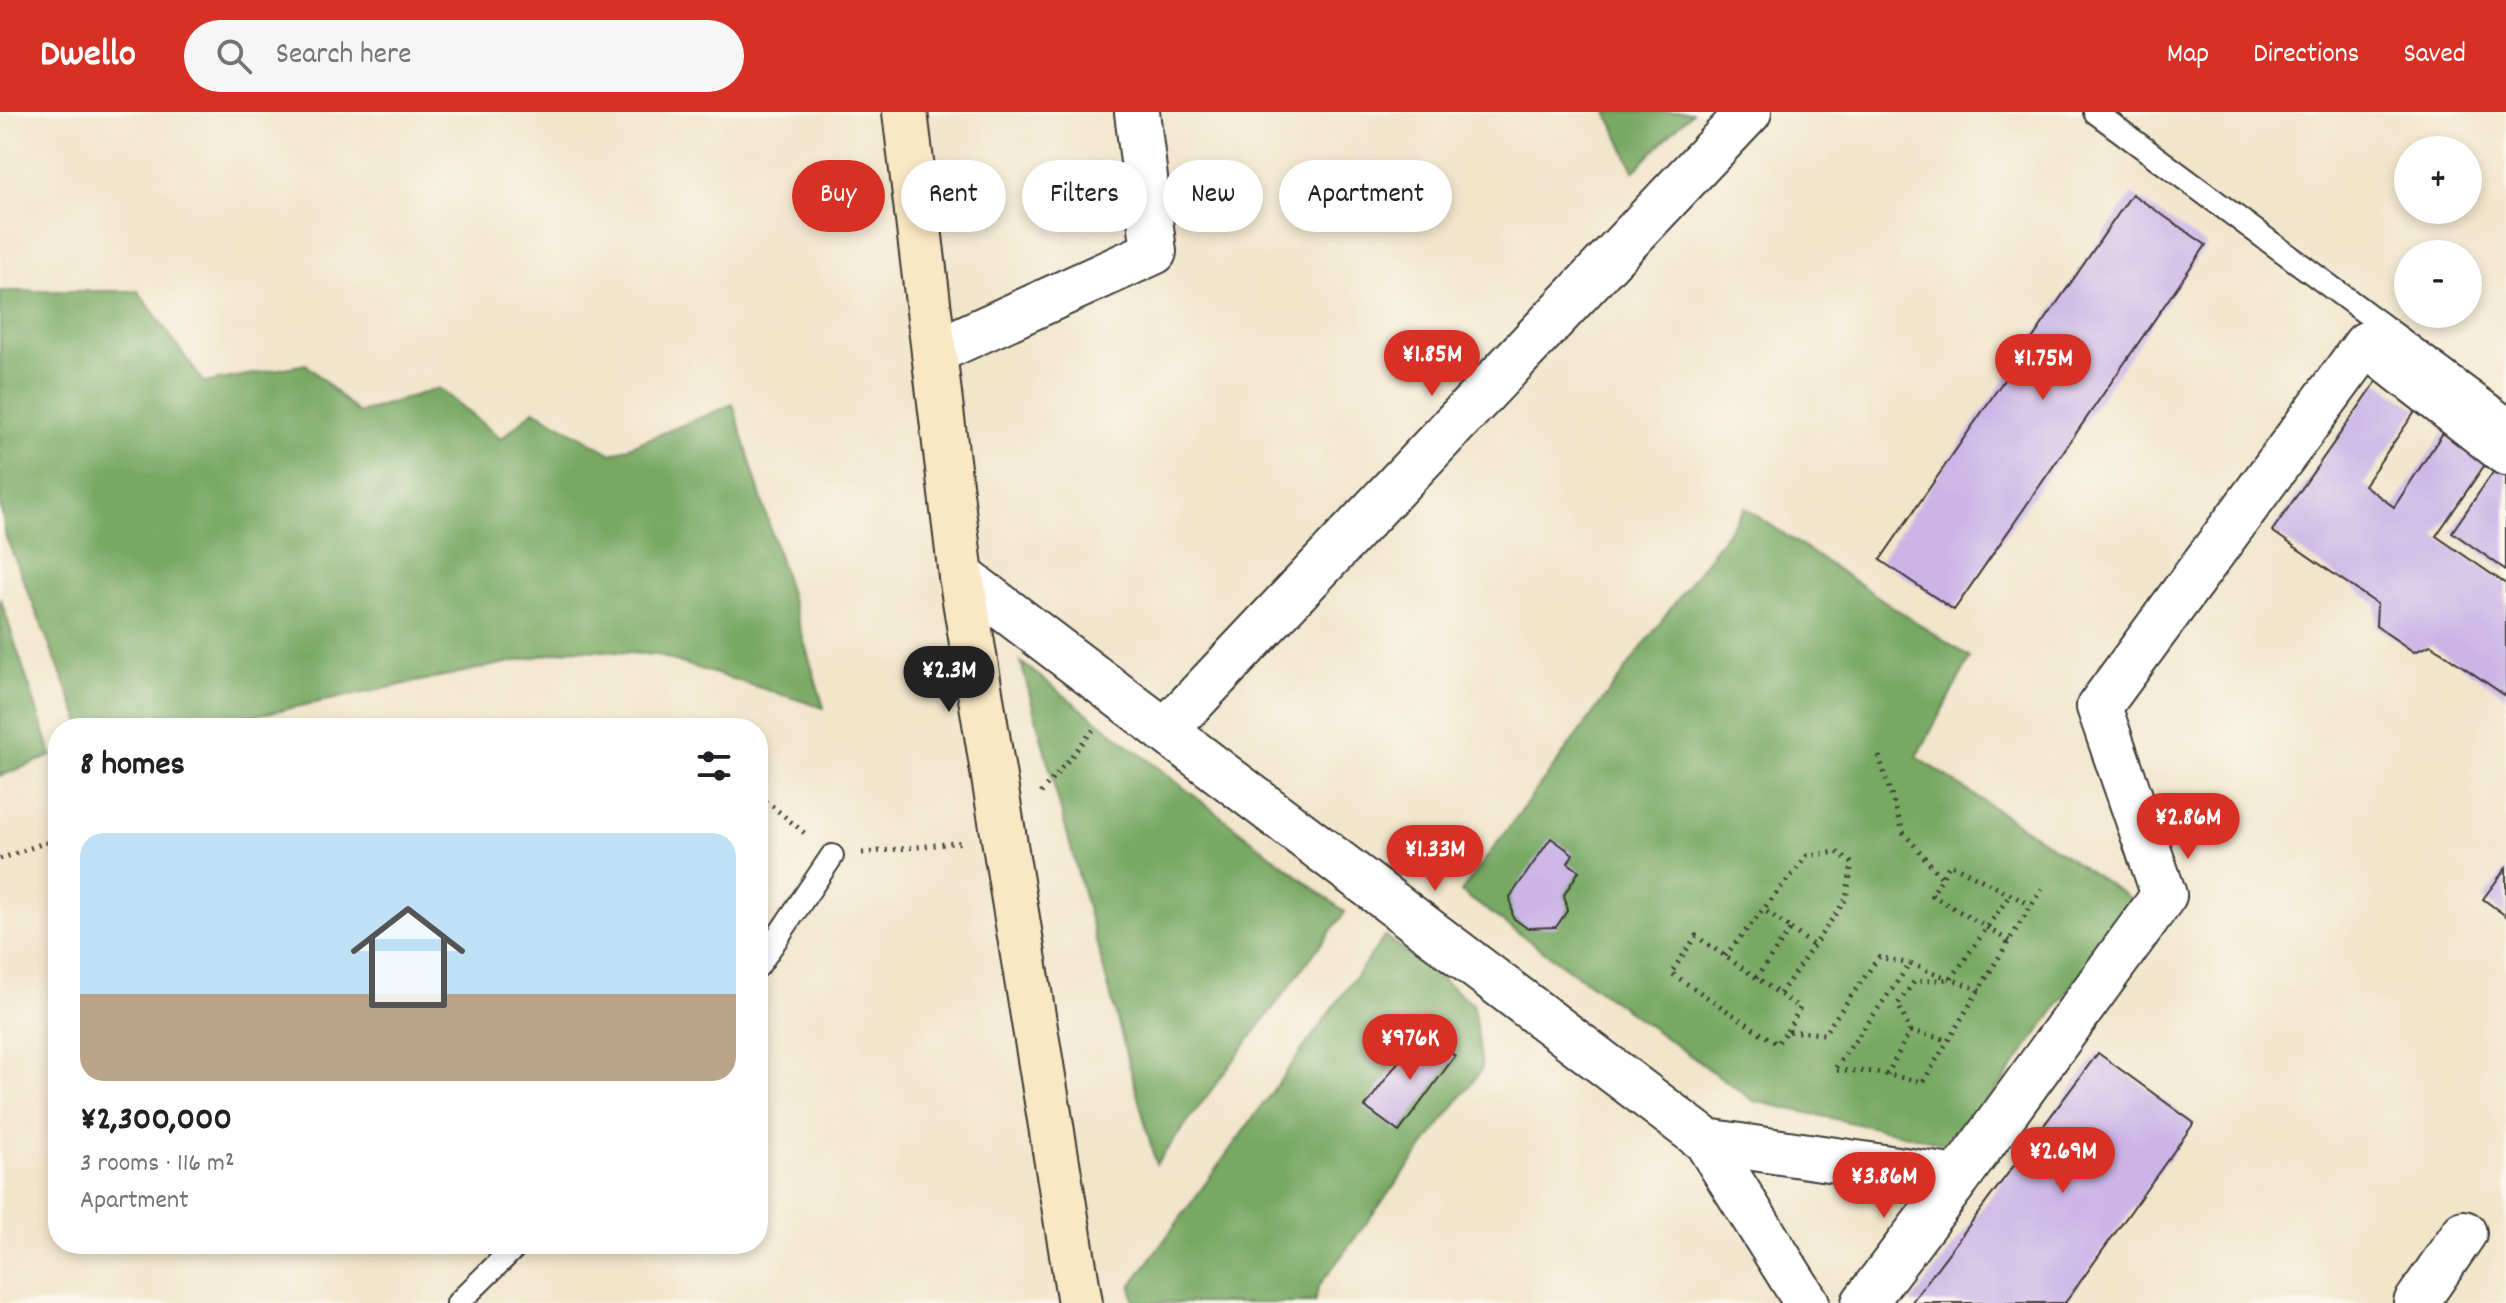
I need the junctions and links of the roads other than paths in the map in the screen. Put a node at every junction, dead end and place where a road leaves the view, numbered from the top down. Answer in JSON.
{"nodes":[{"id":1,"x":905,"y":112,"type":"edge"},
{"id":2,"x":1137,"y":112,"type":"edge"},
{"id":3,"x":1749,"y":112,"type":"edge"},
{"id":4,"x":2095,"y":112,"type":"edge"},
{"id":5,"x":934,"y":352,"type":"junction"},
{"id":6,"x":2506,"y":417,"type":"edge"},
{"id":7,"x":2506,"y":453,"type":"edge"},
{"id":8,"x":961,"y":576,"type":"junction"},
{"id":9,"x":1165,"y":731,"type":"junction"},
{"id":10,"x":832,"y":856,"type":"road end"},
{"id":11,"x":768,"y":951,"type":"edge"},
{"id":12,"x":1706,"y":1141,"type":"junction"},
{"id":13,"x":1958,"y":1178,"type":"junction"},
{"id":14,"x":2464,"y":1233,"type":"dead end"},
{"id":15,"x":508,"y":1254,"type":"edge"},
{"id":16,"x":458,"y":1303,"type":"edge"},
{"id":17,"x":1080,"y":1303,"type":"edge"},
{"id":18,"x":1807,"y":1303,"type":"edge"},
{"id":19,"x":1864,"y":1303,"type":"edge"},
{"id":20,"x":2416,"y":1303,"type":"edge"}],
"edges":[{"from":1,"to":5,"type":"street"},
{"from":2,"to":5,"type":"street"},
{"from":3,"to":9,"type":"street"},
{"from":4,"to":6,"type":"lane"},
{"from":5,"to":8,"type":"street"},
{"from":7,"to":13,"type":"street"},
{"from":8,"to":9,"type":"street"},
{"from":8,"to":17,"type":"street"},
{"from":9,"to":12,"type":"street"},
{"from":10,"to":11,"type":"lane"},
{"from":12,"to":13,"type":"street"},
{"from":12,"to":18,"type":"street"},
{"from":13,"to":19,"type":"street"},
{"from":14,"to":20,"type":"street"},
{"from":15,"to":16,"type":"lane"}]}
